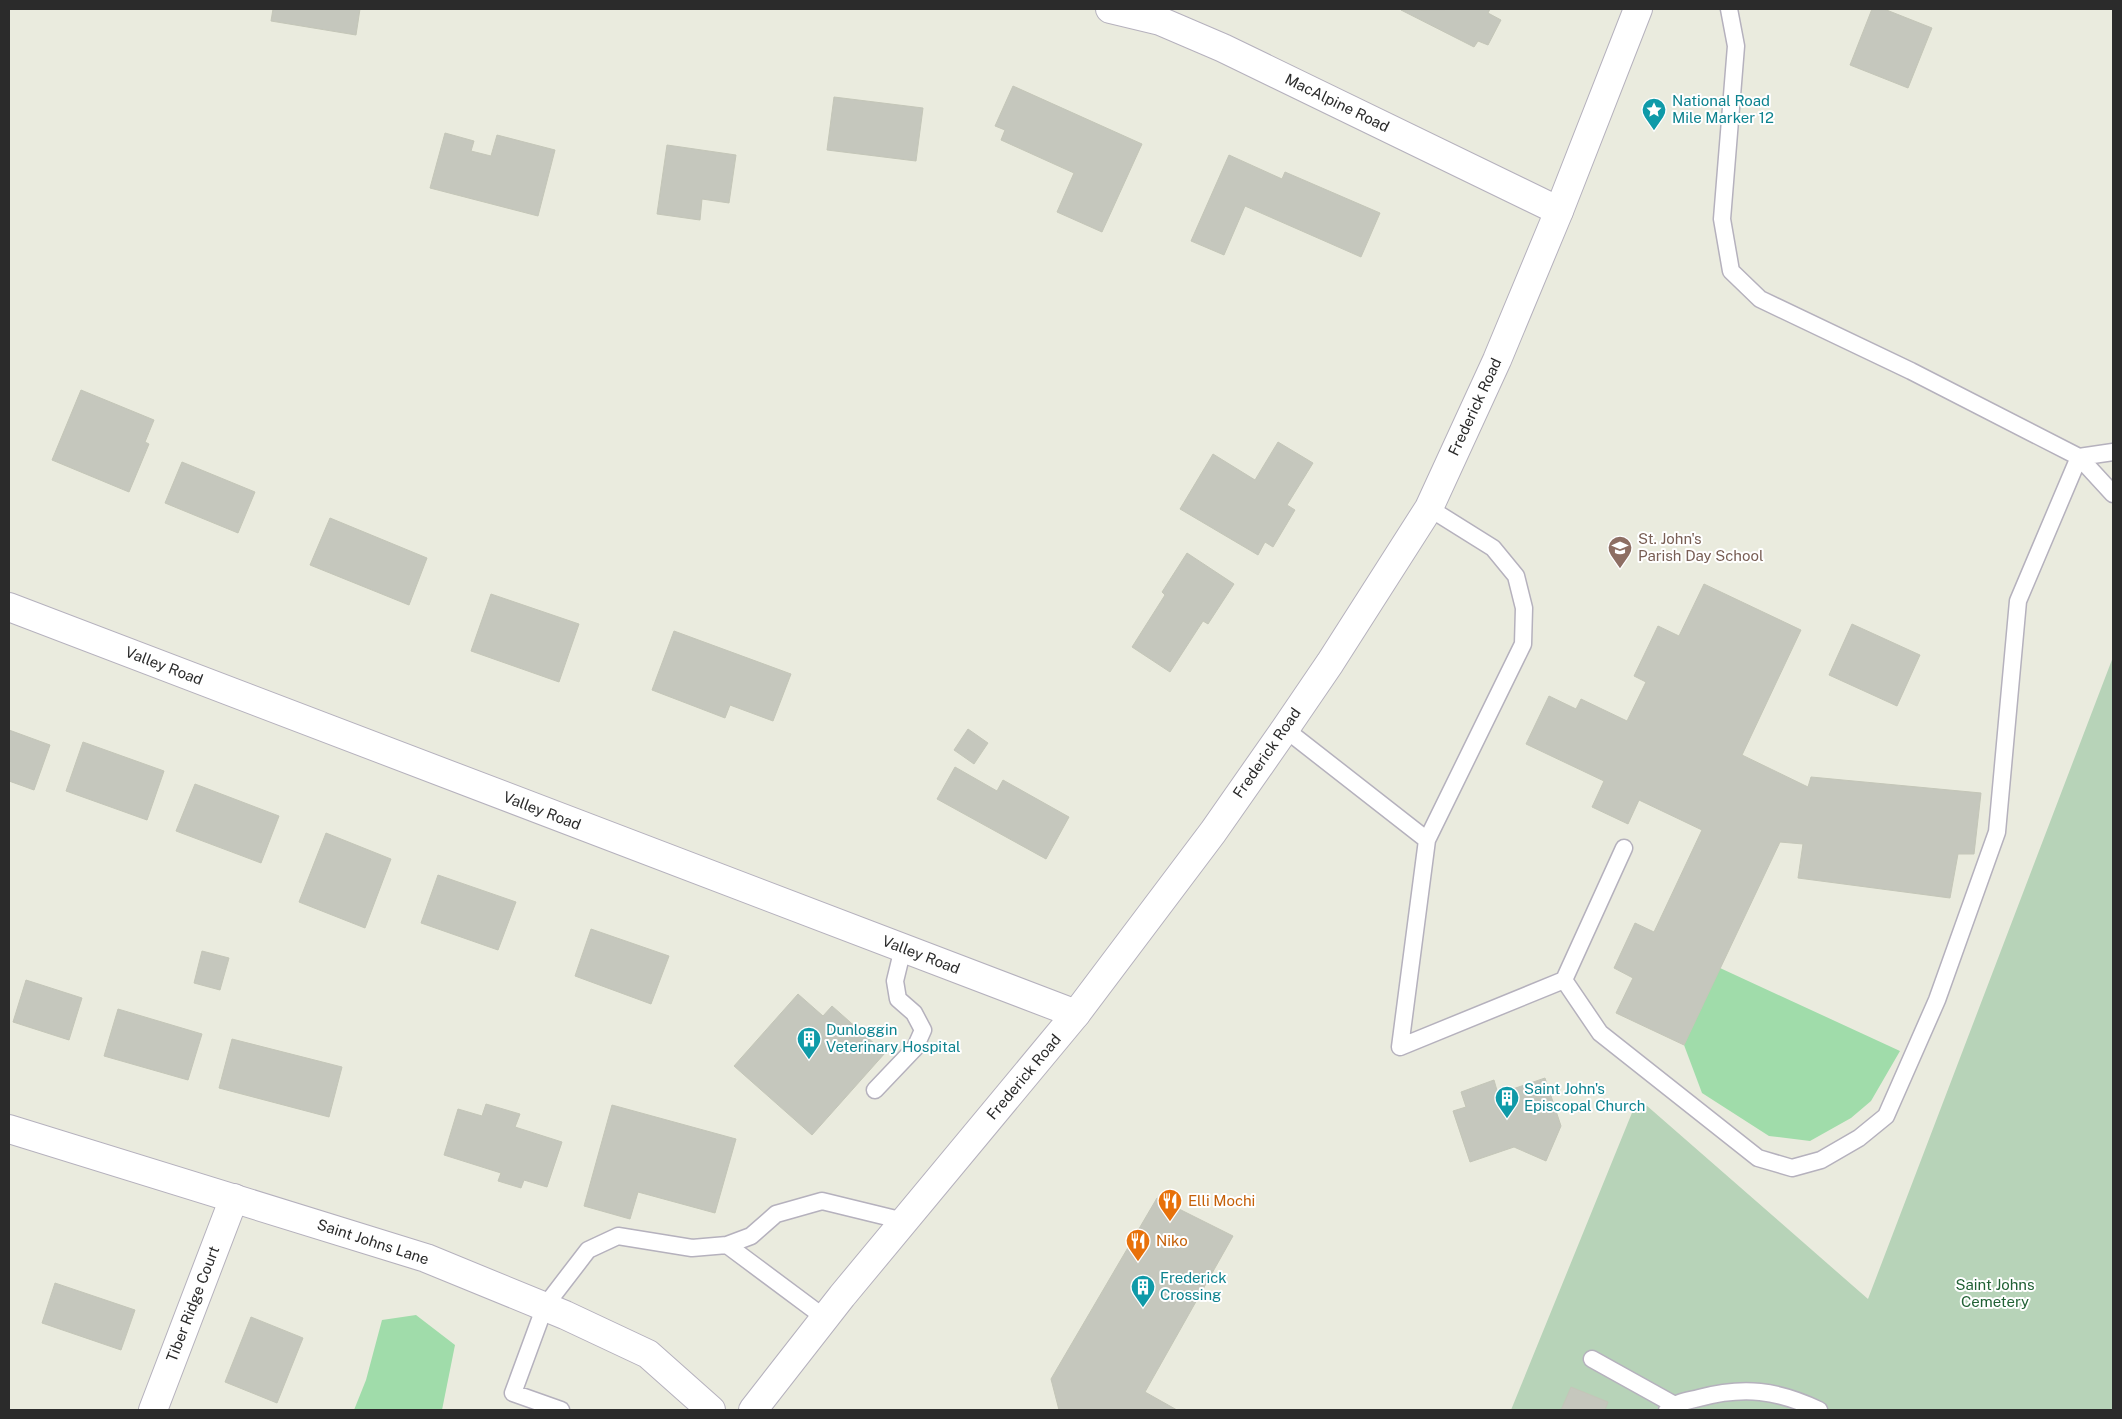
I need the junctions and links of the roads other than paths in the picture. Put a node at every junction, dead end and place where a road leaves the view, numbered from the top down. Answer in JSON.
{"nodes":[{"id":1,"x":1110,"y":9,"type":"edge"},
{"id":2,"x":1638,"y":9,"type":"edge"},
{"id":3,"x":1730,"y":9,"type":"edge"},
{"id":4,"x":1559,"y":211,"type":"junction"},
{"id":5,"x":2113,"y":452,"type":"edge"},
{"id":6,"x":2079,"y":458,"type":"junction"},
{"id":7,"x":2113,"y":494,"type":"edge"},
{"id":8,"x":1429,"y":508,"type":"junction"},
{"id":9,"x":9,"y":607,"type":"edge"},
{"id":10,"x":1285,"y":729,"type":"junction"},
{"id":11,"x":1426,"y":840,"type":"junction"},
{"id":12,"x":1624,"y":848,"type":"dead end"},
{"id":13,"x":903,"y":948,"type":"junction"},
{"id":14,"x":1564,"y":980,"type":"junction"},
{"id":15,"x":1076,"y":1014,"type":"junction"},
{"id":16,"x":875,"y":1090,"type":"dead end"},
{"id":17,"x":9,"y":1129,"type":"edge"},
{"id":18,"x":234,"y":1198,"type":"junction"},
{"id":19,"x":904,"y":1221,"type":"junction"},
{"id":20,"x":727,"y":1245,"type":"junction"},
{"id":21,"x":545,"y":1306,"type":"junction"},
{"id":22,"x":825,"y":1318,"type":"junction"},
{"id":23,"x":1592,"y":1359,"type":"dead end"},
{"id":24,"x":1670,"y":1407,"type":"edge"},
{"id":25,"x":153,"y":1410,"type":"edge"},
{"id":26,"x":561,"y":1410,"type":"edge"},
{"id":27,"x":711,"y":1410,"type":"edge"},
{"id":28,"x":753,"y":1410,"type":"edge"},
{"id":29,"x":1819,"y":1410,"type":"edge"}],
"edges":[{"from":1,"to":4,"type":"street","name":"MacAlpine Road"},
{"from":2,"to":4,"type":"street","name":"Frederick Road"},
{"from":3,"to":6,"type":"lane"},
{"from":4,"to":8,"type":"street","name":"Frederick Road"},
{"from":5,"to":6,"type":"lane"},
{"from":6,"to":7,"type":"lane"},
{"from":6,"to":14,"type":"lane"},
{"from":8,"to":10,"type":"street","name":"Frederick Road"},
{"from":8,"to":11,"type":"lane"},
{"from":9,"to":13,"type":"street","name":"Valley Road"},
{"from":10,"to":11,"type":"lane"},
{"from":10,"to":15,"type":"street","name":"Frederick Road"},
{"from":11,"to":14,"type":"lane"},
{"from":12,"to":14,"type":"lane"},
{"from":13,"to":15,"type":"street","name":"Valley Road"},
{"from":13,"to":16,"type":"lane"},
{"from":15,"to":19,"type":"street","name":"Frederick Road"},
{"from":17,"to":18,"type":"street","name":"Saint Johns Lane"},
{"from":18,"to":21,"type":"street","name":"Saint Johns Lane"},
{"from":18,"to":25,"type":"street","name":"Tiber Ridge Court"},
{"from":19,"to":20,"type":"lane"},
{"from":19,"to":22,"type":"street","name":"Frederick Road"},
{"from":20,"to":21,"type":"lane"},
{"from":20,"to":22,"type":"lane"},
{"from":21,"to":26,"type":"lane"},
{"from":21,"to":27,"type":"street","name":"Saint Johns Lane"},
{"from":22,"to":28,"type":"street","name":"Frederick Road"},
{"from":23,"to":24,"type":"lane"},
{"from":24,"to":29,"type":"lane"}]}
